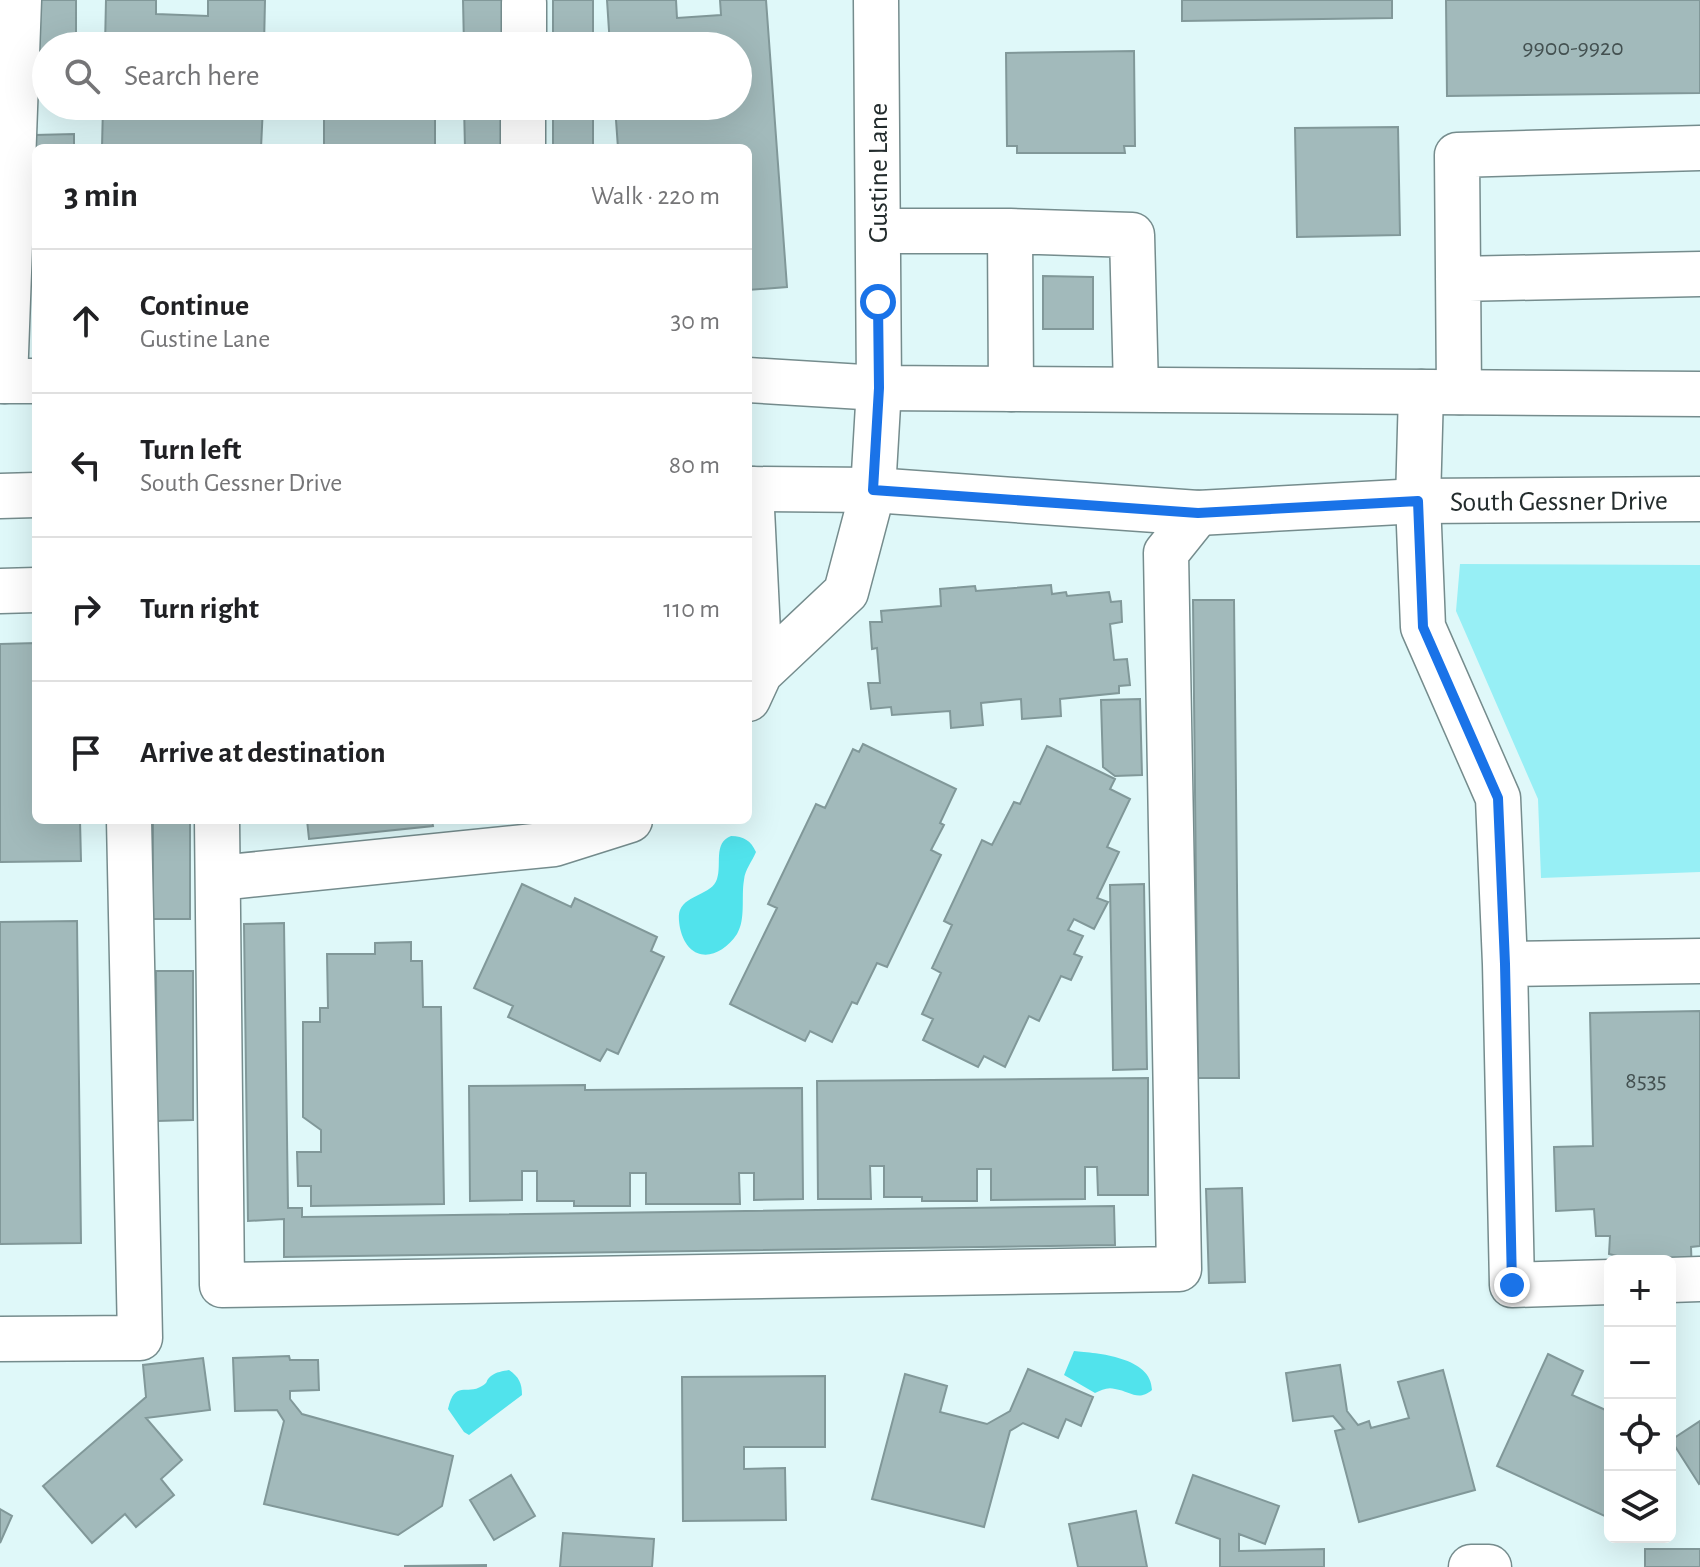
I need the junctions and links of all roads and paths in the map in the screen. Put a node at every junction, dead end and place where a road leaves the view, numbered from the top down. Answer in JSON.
{"nodes":[{"id":1,"x":19,"y":0,"type":"edge"},
{"id":2,"x":876,"y":0,"type":"edge"},
{"id":3,"x":524,"y":3,"type":"dead end"},
{"id":4,"x":524,"y":32,"type":"edge"},
{"id":5,"x":523,"y":120,"type":"edge"},
{"id":6,"x":523,"y":144,"type":"edge"},
{"id":7,"x":1700,"y":148,"type":"edge"},
{"id":8,"x":878,"y":231,"type":"junction"},
{"id":9,"x":1010,"y":231,"type":"junction"},
{"id":10,"x":1700,"y":274,"type":"edge"},
{"id":11,"x":1458,"y":279,"type":"junction"},
{"id":12,"x":752,"y":380,"type":"edge"},
{"id":13,"x":14,"y":381,"type":"edge"},
{"id":14,"x":879,"y":388,"type":"junction"},
{"id":15,"x":1011,"y":389,"type":"junction"},
{"id":16,"x":1136,"y":389,"type":"junction"},
{"id":17,"x":1440,"y":392,"type":"junction"},
{"id":18,"x":1700,"y":394,"type":"edge"},
{"id":19,"x":752,"y":489,"type":"edge"},
{"id":20,"x":873,"y":490,"type":"junction"},
{"id":21,"x":32,"y":495,"type":"edge"},
{"id":22,"x":0,"y":496,"type":"edge"},
{"id":23,"x":1700,"y":499,"type":"edge"},
{"id":24,"x":1418,"y":501,"type":"junction"},
{"id":25,"x":1198,"y":513,"type":"junction"},
{"id":26,"x":32,"y":590,"type":"edge"},
{"id":27,"x":0,"y":591,"type":"edge"},
{"id":28,"x":752,"y":607,"type":"edge"},
{"id":29,"x":754,"y":686,"type":"edge"},
{"id":30,"x":129,"y":824,"type":"edge"},
{"id":31,"x":217,"y":824,"type":"edge"},
{"id":32,"x":617,"y":824,"type":"edge"},
{"id":33,"x":219,"y":878,"type":"junction"},
{"id":34,"x":1700,"y":961,"type":"edge"},
{"id":35,"x":1505,"y":964,"type":"junction"},
{"id":36,"x":1700,"y":1279,"type":"edge"},
{"id":37,"x":1676,"y":1280,"type":"edge"},
{"id":38,"x":1604,"y":1282,"type":"edge"},
{"id":39,"x":0,"y":1339,"type":"edge"},
{"id":40,"x":1471,"y":1567,"type":"edge"},
{"id":41,"x":1489,"y":1567,"type":"edge"}],
"edges":[{"from":1,"to":13,"type":"main road"},
{"from":2,"to":8,"type":"main road","name":"Gustine Lane"},
{"from":3,"to":4,"type":"main road"},
{"from":5,"to":6,"type":"main road"},
{"from":7,"to":11,"type":"main road"},
{"from":8,"to":9,"type":"main road"},
{"from":8,"to":14,"type":"main road","name":"Gustine Lane"},
{"from":9,"to":15,"type":"main road"},
{"from":9,"to":16,"type":"main road"},
{"from":10,"to":11,"type":"main road"},
{"from":11,"to":17,"type":"main road"},
{"from":12,"to":14,"type":"main road"},
{"from":14,"to":15,"type":"main road"},
{"from":14,"to":20,"type":"main road","name":"Gustine Lane"},
{"from":15,"to":16,"type":"main road"},
{"from":16,"to":17,"type":"main road"},
{"from":17,"to":18,"type":"main road"},
{"from":17,"to":24,"type":"main road"},
{"from":19,"to":20,"type":"main road","name":"South Gessner Drive"},
{"from":20,"to":25,"type":"main road","name":"South Gessner Drive"},
{"from":20,"to":29,"type":"main road","name":"Gustine Lane"},
{"from":21,"to":22,"type":"main road"},
{"from":23,"to":24,"type":"main road","name":"South Gessner Drive"},
{"from":24,"to":25,"type":"main road","name":"South Gessner Drive"},
{"from":24,"to":35,"type":"main road"},
{"from":25,"to":33,"type":"main road"},
{"from":26,"to":27,"type":"main road"},
{"from":28,"to":29,"type":"main road"},
{"from":30,"to":39,"type":"main road"},
{"from":31,"to":33,"type":"main road"},
{"from":32,"to":33,"type":"main road"},
{"from":34,"to":35,"type":"main road"},
{"from":35,"to":38,"type":"main road"},
{"from":36,"to":37,"type":"main road"},
{"from":40,"to":41,"type":"main road"}]}
